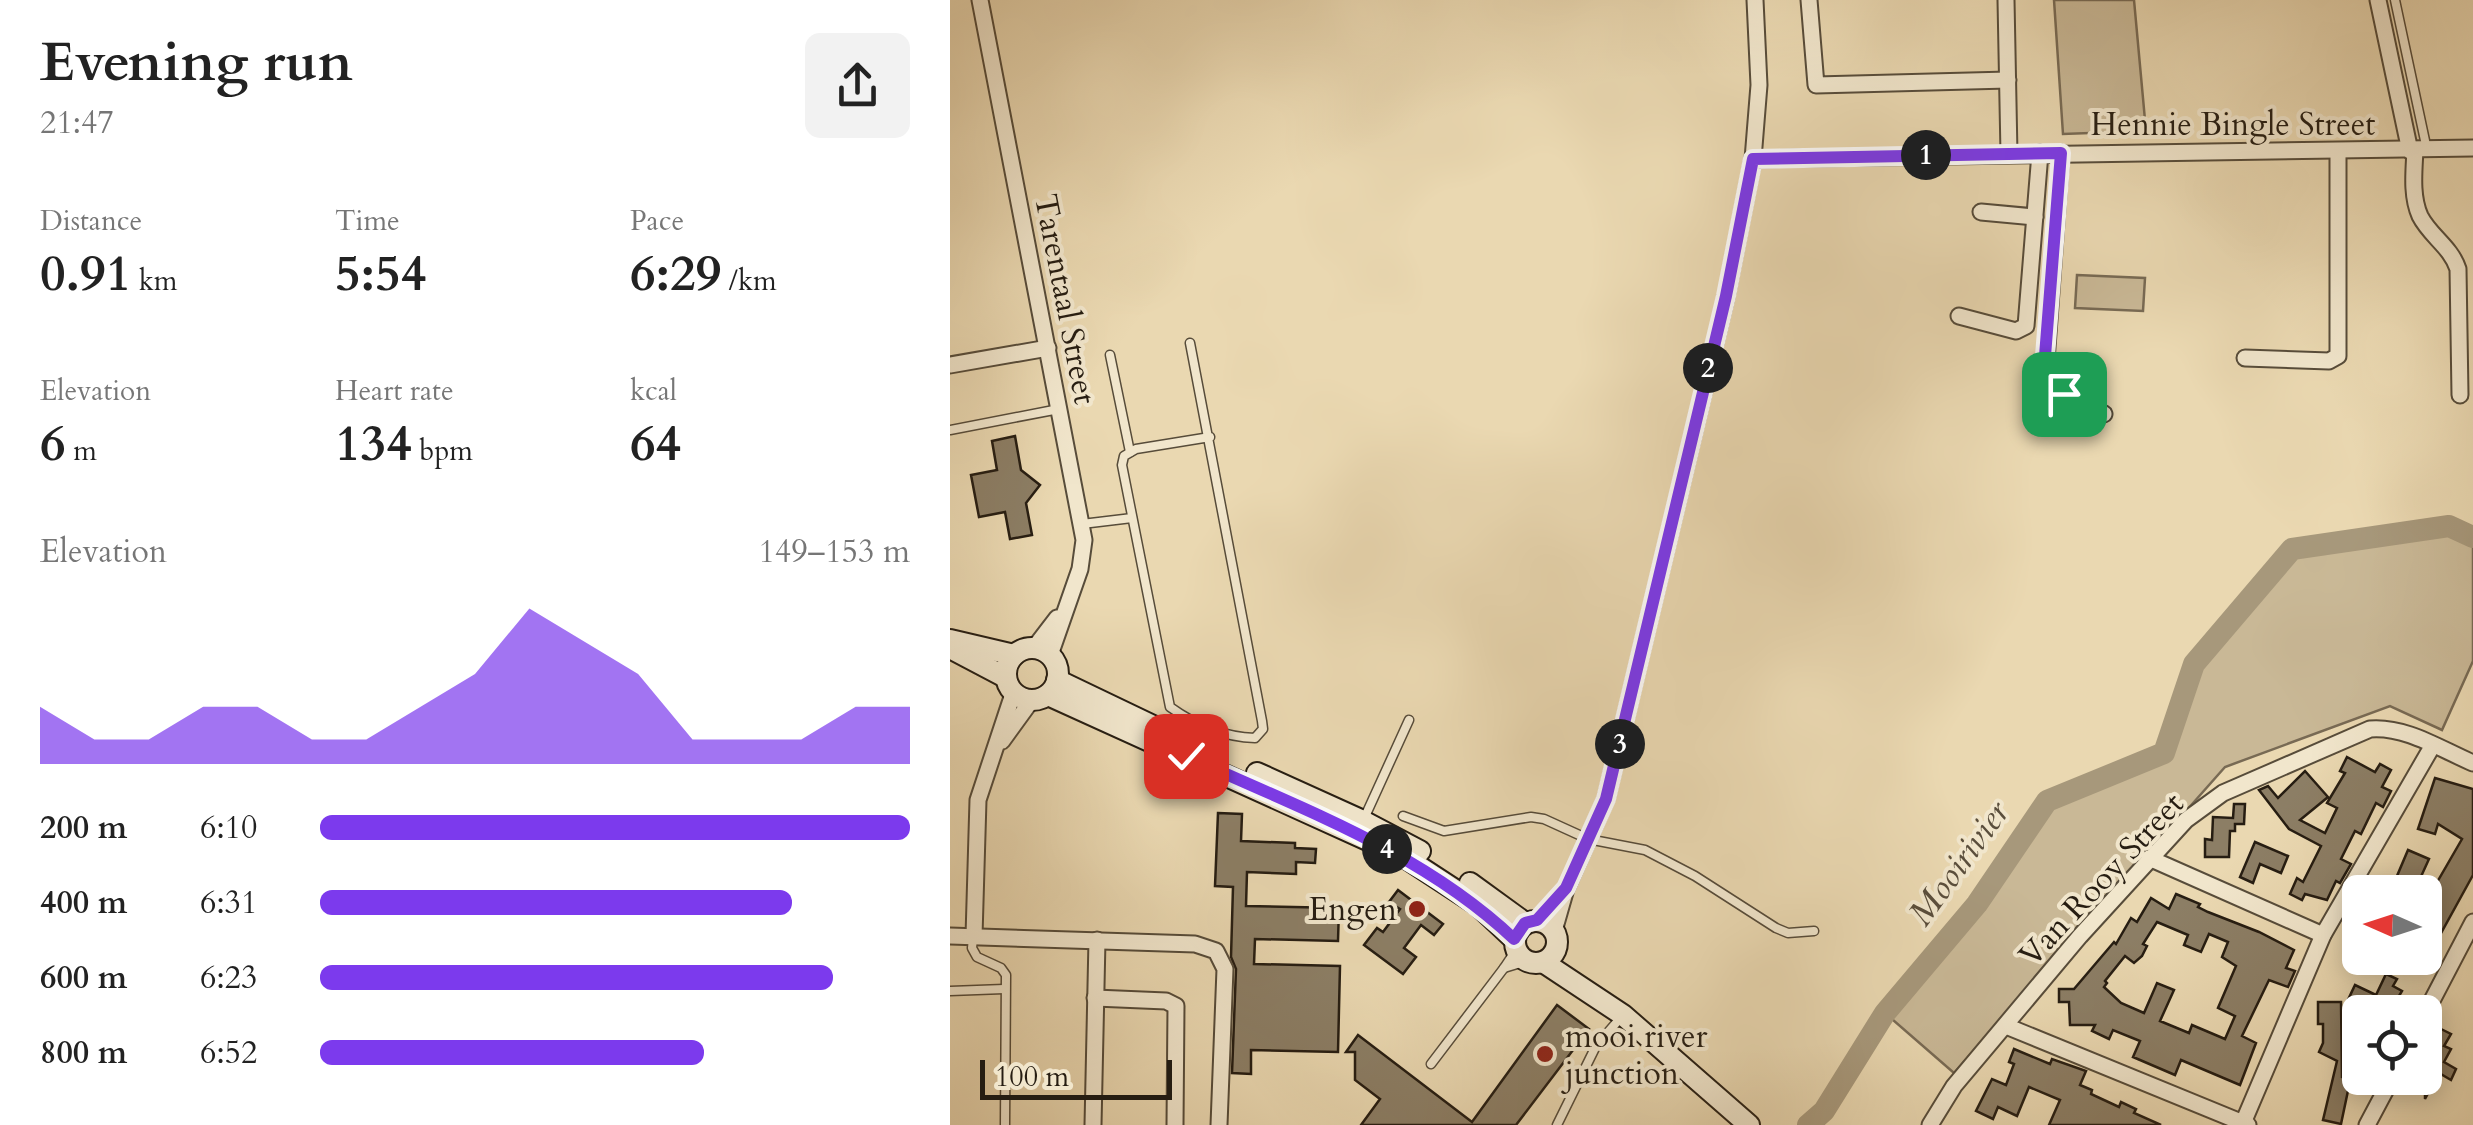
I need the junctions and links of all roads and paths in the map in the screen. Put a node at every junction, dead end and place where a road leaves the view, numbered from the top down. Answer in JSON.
{"nodes":[{"id":1,"x":980,"y":0,"type":"edge"},
{"id":2,"x":1755,"y":0,"type":"edge"},
{"id":3,"x":1809,"y":0,"type":"edge"},
{"id":4,"x":2006,"y":0,"type":"edge"},
{"id":5,"x":2378,"y":0,"type":"edge"},
{"id":6,"x":2395,"y":0,"type":"edge"},
{"id":7,"x":2008,"y":80,"type":"junction"},
{"id":8,"x":2473,"y":148,"type":"edge"},
{"id":9,"x":2417,"y":150,"type":"junction"},
{"id":10,"x":2338,"y":152,"type":"junction"},
{"id":11,"x":2040,"y":153,"type":"junction"},
{"id":12,"x":2061,"y":153,"type":"junction"},
{"id":13,"x":2009,"y":154,"type":"junction"},
{"id":14,"x":1753,"y":159,"type":"junction"},
{"id":15,"x":1980,"y":212,"type":"dead end"},
{"id":16,"x":2035,"y":217,"type":"junction"},
{"id":17,"x":1959,"y":316,"type":"dead end"},
{"id":18,"x":1190,"y":343,"type":"dead end"},
{"id":19,"x":1048,"y":348,"type":"junction"},
{"id":20,"x":1110,"y":355,"type":"dead end"},
{"id":21,"x":2245,"y":358,"type":"dead end"},
{"id":22,"x":950,"y":365,"type":"edge"},
{"id":23,"x":2460,"y":395,"type":"dead end"},
{"id":24,"x":1060,"y":408,"type":"junction"},
{"id":25,"x":2104,"y":414,"type":"dead end"},
{"id":26,"x":950,"y":430,"type":"edge"},
{"id":27,"x":1210,"y":437,"type":"junction"},
{"id":28,"x":1130,"y":452,"type":"junction"},
{"id":29,"x":1132,"y":518,"type":"junction"},
{"id":30,"x":1082,"y":524,"type":"junction"},
{"id":31,"x":950,"y":640,"type":"edge"},
{"id":32,"x":950,"y":648,"type":"edge"},
{"id":33,"x":1032,"y":653,"type":"junction"},
{"id":34,"x":1031,"y":690,"type":"junction"},
{"id":35,"x":1409,"y":720,"type":"dead end"},
{"id":36,"x":2433,"y":746,"type":"junction"},
{"id":37,"x":2473,"y":763,"type":"edge"},
{"id":38,"x":1403,"y":816,"type":"dead end"},
{"id":39,"x":1363,"y":821,"type":"junction"},
{"id":40,"x":1588,"y":839,"type":"junction"},
{"id":41,"x":2149,"y":858,"type":"junction"},
{"id":42,"x":2473,"y":922,"type":"edge"},
{"id":43,"x":1814,"y":931,"type":"dead end"},
{"id":44,"x":950,"y":936,"type":"edge"},
{"id":45,"x":974,"y":936,"type":"junction"},
{"id":46,"x":2324,"y":936,"type":"junction"},
{"id":47,"x":1097,"y":940,"type":"junction"},
{"id":48,"x":1534,"y":942,"type":"junction"},
{"id":49,"x":1504,"y":968,"type":"junction"},
{"id":50,"x":1004,"y":989,"type":"junction"},
{"id":51,"x":950,"y":992,"type":"edge"},
{"id":52,"x":2435,"y":995,"type":"edge"},
{"id":53,"x":1094,"y":998,"type":"junction"},
{"id":54,"x":1622,"y":1015,"type":"junction"},
{"id":55,"x":2006,"y":1026,"type":"junction"},
{"id":56,"x":1431,"y":1064,"type":"dead end"},
{"id":57,"x":2383,"y":1095,"type":"edge"},
{"id":58,"x":2245,"y":1124,"type":"edge"},
{"id":59,"x":1005,"y":1125,"type":"edge"},
{"id":60,"x":1092,"y":1125,"type":"edge"},
{"id":61,"x":1175,"y":1125,"type":"edge"},
{"id":62,"x":1219,"y":1125,"type":"edge"},
{"id":63,"x":1556,"y":1125,"type":"edge"},
{"id":64,"x":1749,"y":1125,"type":"edge"},
{"id":65,"x":1930,"y":1125,"type":"edge"},
{"id":66,"x":2367,"y":1125,"type":"edge"}],
"edges":[{"from":1,"to":19,"type":"street","name":"Tarentaal Street"},
{"from":2,"to":14,"type":"street"},
{"from":3,"to":7,"type":"street"},
{"from":4,"to":7,"type":"street"},
{"from":5,"to":9,"type":"street"},
{"from":6,"to":9,"type":"lane"},
{"from":7,"to":13,"type":"street"},
{"from":8,"to":9,"type":"street","name":"Hennie Bingle Street"},
{"from":9,"to":10,"type":"street","name":"Hennie Bingle Street"},
{"from":9,"to":23,"type":"street"},
{"from":10,"to":12,"type":"street","name":"Hennie Bingle Street"},
{"from":10,"to":21,"type":"street"},
{"from":11,"to":12,"type":"street","name":"Hennie Bingle Street"},
{"from":11,"to":13,"type":"street","name":"Hennie Bingle Street"},
{"from":11,"to":16,"type":"street"},
{"from":12,"to":25,"type":"street"},
{"from":13,"to":14,"type":"street","name":"Hennie Bingle Street"},
{"from":14,"to":40,"type":"street"},
{"from":15,"to":16,"type":"street"},
{"from":16,"to":17,"type":"street"},
{"from":18,"to":27,"type":"lane"},
{"from":19,"to":22,"type":"street"},
{"from":19,"to":24,"type":"street","name":"Tarentaal Street"},
{"from":20,"to":28,"type":"lane"},
{"from":24,"to":26,"type":"lane"},
{"from":24,"to":30,"type":"street","name":"Tarentaal Street"},
{"from":27,"to":28,"type":"lane"},
{"from":27,"to":29,"type":"lane"},
{"from":28,"to":29,"type":"lane"},
{"from":29,"to":30,"type":"lane"},
{"from":30,"to":33,"type":"street","name":"Tarentaal Street"},
{"from":31,"to":33,"type":"main road"},
{"from":32,"to":34,"type":"main road"},
{"from":33,"to":34,"type":"main road"},
{"from":33,"to":34,"type":"main road"},
{"from":34,"to":39,"type":"main road"},
{"from":34,"to":45,"type":"street"},
{"from":34,"to":48,"type":"main road"},
{"from":35,"to":39,"type":"lane"},
{"from":36,"to":37,"type":"street","name":"Van Rooy Street"},
{"from":36,"to":41,"type":"street","name":"Van Rooy Street"},
{"from":36,"to":46,"type":"street"},
{"from":38,"to":40,"type":"lane"},
{"from":39,"to":48,"type":"main road"},
{"from":40,"to":43,"type":"lane"},
{"from":40,"to":48,"type":"street"},
{"from":41,"to":46,"type":"street"},
{"from":41,"to":55,"type":"street","name":"Van Rooy Street"},
{"from":42,"to":52,"type":"street"},
{"from":44,"to":45,"type":"street"},
{"from":45,"to":47,"type":"street"},
{"from":45,"to":50,"type":"lane"},
{"from":46,"to":58,"type":"street"},
{"from":47,"to":53,"type":"street"},
{"from":47,"to":62,"type":"street"},
{"from":48,"to":49,"type":"lane"},
{"from":48,"to":49,"type":"lane"},
{"from":48,"to":54,"type":"main road"},
{"from":49,"to":56,"type":"lane"},
{"from":50,"to":51,"type":"lane"},
{"from":50,"to":59,"type":"lane"},
{"from":53,"to":60,"type":"street"},
{"from":53,"to":61,"type":"street"},
{"from":54,"to":63,"type":"lane"},
{"from":54,"to":64,"type":"main road"},
{"from":55,"to":58,"type":"street"},
{"from":55,"to":65,"type":"street","name":"Van Rooy Street"},
{"from":57,"to":66,"type":"street"}]}
